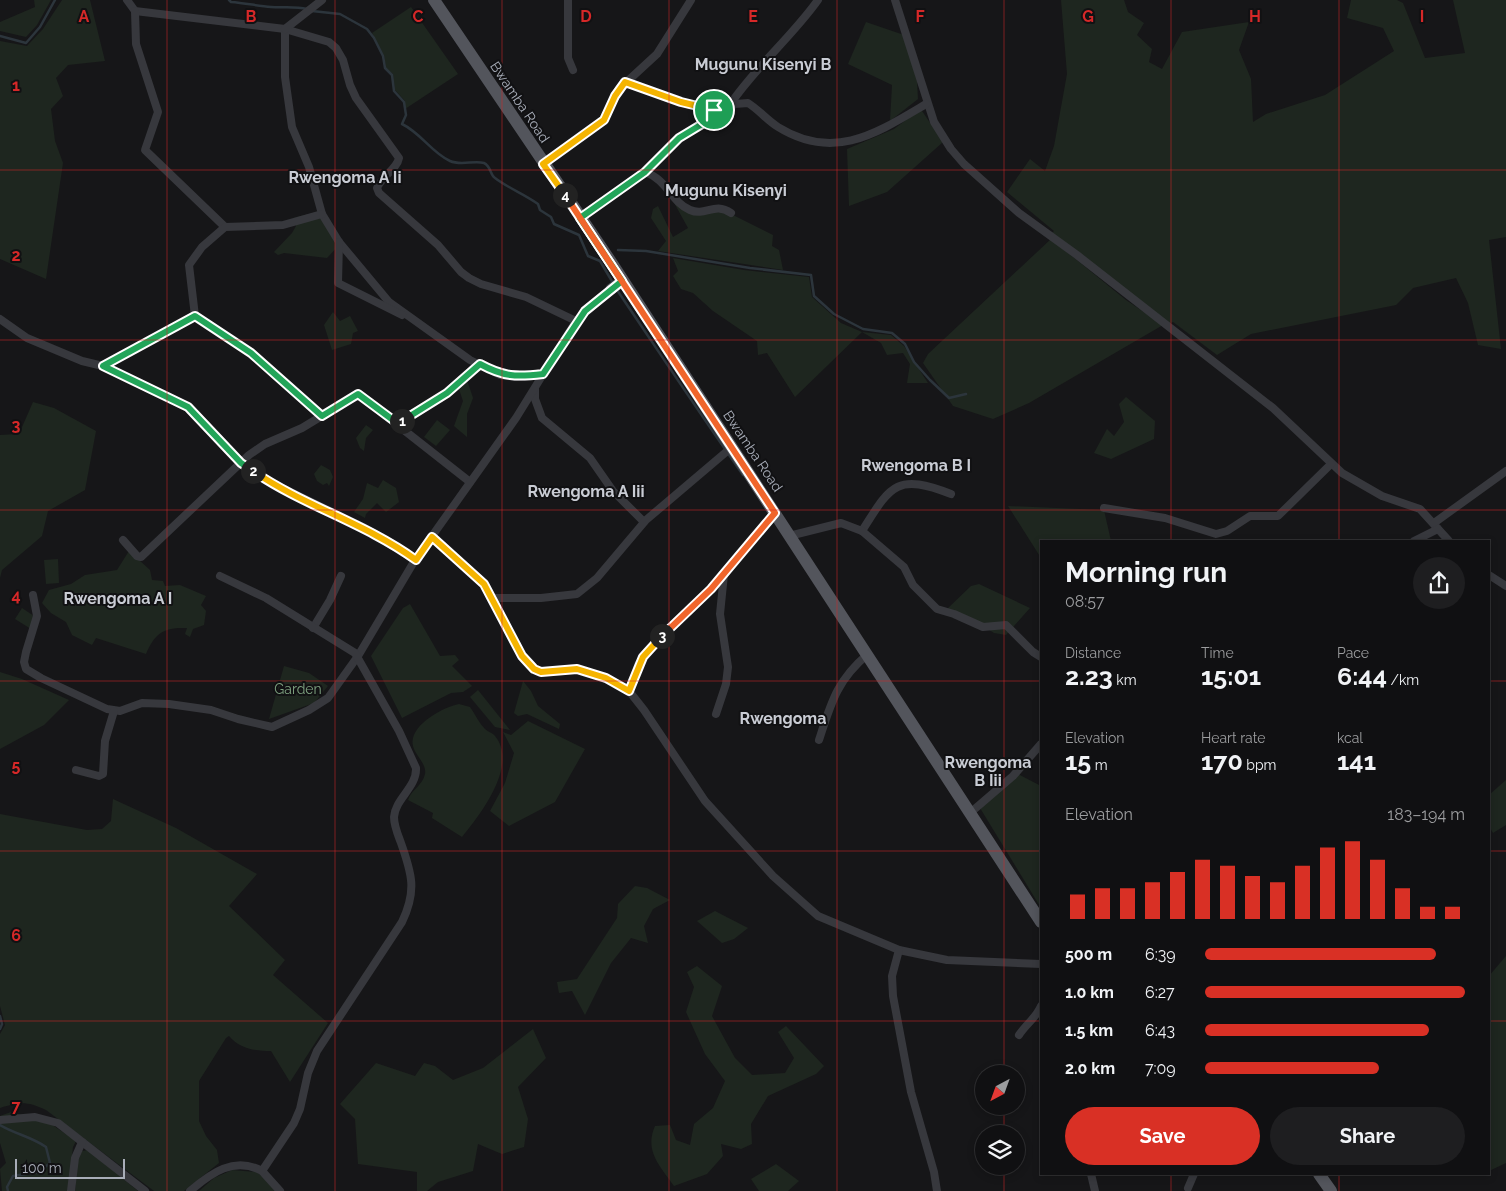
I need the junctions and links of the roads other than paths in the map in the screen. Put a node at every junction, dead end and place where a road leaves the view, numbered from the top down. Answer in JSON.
{"nodes":[{"id":1,"x":127,"y":0,"type":"edge"},
{"id":2,"x":322,"y":0,"type":"edge"},
{"id":3,"x":434,"y":0,"type":"edge"},
{"id":4,"x":568,"y":0,"type":"edge"},
{"id":5,"x":691,"y":0,"type":"edge"},
{"id":6,"x":818,"y":0,"type":"edge"},
{"id":7,"x":896,"y":0,"type":"edge"},
{"id":8,"x":135,"y":11,"type":"junction"},
{"id":9,"x":285,"y":29,"type":"junction"},
{"id":10,"x":573,"y":70,"type":"dead end"},
{"id":11,"x":625,"y":82,"type":"junction"},
{"id":12,"x":926,"y":104,"type":"junction"},
{"id":13,"x":724,"y":111,"type":"junction"},
{"id":14,"x":543,"y":164,"type":"junction"},
{"id":15,"x":645,"y":172,"type":"junction"},
{"id":16,"x":731,"y":213,"type":"dead end"},
{"id":17,"x":322,"y":214,"type":"junction"},
{"id":18,"x":580,"y":218,"type":"junction"},
{"id":19,"x":225,"y":227,"type":"junction"},
{"id":20,"x":339,"y":242,"type":"junction"},
{"id":21,"x":622,"y":281,"type":"junction"},
{"id":22,"x":611,"y":289,"type":"joint"},
{"id":23,"x":195,"y":316,"type":"junction"},
{"id":24,"x":410,"y":318,"type":"junction"},
{"id":25,"x":0,"y":319,"type":"edge"},
{"id":26,"x":576,"y":322,"type":"junction"},
{"id":27,"x":480,"y":364,"type":"junction"},
{"id":28,"x":103,"y":366,"type":"junction"},
{"id":29,"x":543,"y":374,"type":"junction"},
{"id":30,"x":534,"y":389,"type":"junction"},
{"id":31,"x":322,"y":416,"type":"junction"},
{"id":32,"x":397,"y":423,"type":"junction"},
{"id":33,"x":732,"y":447,"type":"junction"},
{"id":34,"x":241,"y":463,"type":"junction"},
{"id":35,"x":1331,"y":464,"type":"junction"},
{"id":36,"x":1506,"y":471,"type":"edge"},
{"id":37,"x":470,"y":482,"type":"junction"},
{"id":38,"x":951,"y":494,"type":"dead end"},
{"id":39,"x":1104,"y":508,"type":"dead end"},
{"id":40,"x":775,"y":513,"type":"junction"},
{"id":41,"x":644,"y":522,"type":"junction"},
{"id":42,"x":1436,"y":526,"type":"junction"},
{"id":43,"x":862,"y":531,"type":"junction"},
{"id":44,"x":789,"y":536,"type":"junction"},
{"id":45,"x":432,"y":537,"type":"junction"},
{"id":46,"x":123,"y":540,"type":"dead end"},
{"id":47,"x":1415,"y":540,"type":"edge"},
{"id":48,"x":1449,"y":540,"type":"edge"},
{"id":49,"x":416,"y":560,"type":"junction"},
{"id":50,"x":724,"y":574,"type":"junction"},
{"id":51,"x":220,"y":576,"type":"dead end"},
{"id":52,"x":341,"y":576,"type":"dead end"},
{"id":53,"x":1490,"y":576,"type":"edge"},
{"id":54,"x":1506,"y":586,"type":"edge"},
{"id":55,"x":33,"y":595,"type":"dead end"},
{"id":56,"x":493,"y":598,"type":"junction"},
{"id":57,"x":312,"y":628,"type":"junction"},
{"id":58,"x":868,"y":654,"type":"junction"},
{"id":59,"x":358,"y":656,"type":"junction"},
{"id":60,"x":1040,"y":656,"type":"edge"},
{"id":61,"x":629,"y":691,"type":"junction"},
{"id":62,"x":114,"y":711,"type":"junction"},
{"id":63,"x":716,"y":714,"type":"dead end"},
{"id":64,"x":819,"y":740,"type":"dead end"},
{"id":65,"x":1040,"y":745,"type":"edge"},
{"id":66,"x":76,"y":770,"type":"dead end"},
{"id":67,"x":970,"y":813,"type":"junction"},
{"id":68,"x":1040,"y":920,"type":"edge"},
{"id":69,"x":899,"y":950,"type":"junction"},
{"id":70,"x":1040,"y":964,"type":"edge"},
{"id":71,"x":1040,"y":1008,"type":"edge"},
{"id":72,"x":1019,"y":1035,"type":"dead end"},
{"id":73,"x":0,"y":1120,"type":"edge"},
{"id":74,"x":82,"y":1142,"type":"junction"},
{"id":75,"x":262,"y":1171,"type":"junction"},
{"id":76,"x":1092,"y":1175,"type":"edge"},
{"id":77,"x":1194,"y":1175,"type":"edge"},
{"id":78,"x":1320,"y":1175,"type":"edge"},
{"id":79,"x":1188,"y":1188,"type":"dead end"},
{"id":80,"x":71,"y":1191,"type":"edge"},
{"id":81,"x":144,"y":1191,"type":"edge"},
{"id":82,"x":190,"y":1191,"type":"edge"},
{"id":83,"x":280,"y":1191,"type":"edge"},
{"id":84,"x":936,"y":1191,"type":"edge"},
{"id":85,"x":1095,"y":1191,"type":"edge"},
{"id":86,"x":1331,"y":1191,"type":"edge"}],
"edges":[{"from":1,"to":8,"type":"street"},
{"from":2,"to":9,"type":"street"},
{"from":3,"to":14,"type":"main road","name":"Bwamba Road"},
{"from":4,"to":10,"type":"street"},
{"from":5,"to":11,"type":"street"},
{"from":6,"to":13,"type":"street"},
{"from":7,"to":12,"type":"street"},
{"from":8,"to":9,"type":"street"},
{"from":8,"to":19,"type":"street"},
{"from":9,"to":17,"type":"street"},
{"from":9,"to":26,"type":"street"},
{"from":11,"to":13,"type":"street"},
{"from":11,"to":14,"type":"street"},
{"from":12,"to":13,"type":"street"},
{"from":12,"to":35,"type":"street"},
{"from":13,"to":15,"type":"street"},
{"from":14,"to":18,"type":"main road","name":"Bwamba Road"},
{"from":15,"to":16,"type":"street"},
{"from":15,"to":18,"type":"street"},
{"from":17,"to":19,"type":"street"},
{"from":17,"to":20,"type":"street"},
{"from":18,"to":21,"type":"main road","name":"Bwamba Road"},
{"from":19,"to":23,"type":"street"},
{"from":20,"to":24,"type":"street"},
{"from":20,"to":24,"type":"street"},
{"from":21,"to":22,"type":"street"},
{"from":21,"to":33,"type":"main road","name":"Bwamba Road"},
{"from":22,"to":26,"type":"street"},
{"from":23,"to":28,"type":"street"},
{"from":23,"to":31,"type":"street"},
{"from":24,"to":27,"type":"street"},
{"from":25,"to":28,"type":"street"},
{"from":26,"to":29,"type":"street"},
{"from":27,"to":29,"type":"street"},
{"from":27,"to":32,"type":"street"},
{"from":28,"to":34,"type":"street"},
{"from":29,"to":30,"type":"street"},
{"from":30,"to":37,"type":"street"},
{"from":30,"to":41,"type":"street"},
{"from":31,"to":32,"type":"street"},
{"from":31,"to":34,"type":"street"},
{"from":32,"to":37,"type":"street"},
{"from":33,"to":40,"type":"main road","name":"Bwamba Road"},
{"from":33,"to":41,"type":"street"},
{"from":34,"to":46,"type":"street"},
{"from":34,"to":49,"type":"street"},
{"from":35,"to":39,"type":"street"},
{"from":35,"to":42,"type":"street"},
{"from":36,"to":42,"type":"street"},
{"from":37,"to":45,"type":"street"},
{"from":38,"to":43,"type":"street"},
{"from":40,"to":44,"type":"main road","name":"Bwamba Road"},
{"from":40,"to":50,"type":"street"},
{"from":41,"to":56,"type":"street"},
{"from":42,"to":47,"type":"street"},
{"from":42,"to":48,"type":"street"},
{"from":43,"to":44,"type":"street"},
{"from":43,"to":60,"type":"street"},
{"from":44,"to":58,"type":"main road","name":"Bwamba Road"},
{"from":45,"to":49,"type":"street"},
{"from":45,"to":56,"type":"street"},
{"from":49,"to":59,"type":"street"},
{"from":50,"to":61,"type":"street"},
{"from":50,"to":63,"type":"street"},
{"from":51,"to":57,"type":"street"},
{"from":52,"to":57,"type":"street"},
{"from":53,"to":54,"type":"street"},
{"from":55,"to":62,"type":"street"},
{"from":56,"to":61,"type":"street"},
{"from":57,"to":59,"type":"street"},
{"from":58,"to":64,"type":"street"},
{"from":58,"to":67,"type":"main road","name":"Bwamba Road"},
{"from":59,"to":62,"type":"street"},
{"from":59,"to":75,"type":"street"},
{"from":61,"to":69,"type":"street"},
{"from":62,"to":66,"type":"street"},
{"from":65,"to":67,"type":"street"},
{"from":67,"to":68,"type":"main road","name":"Bwamba Road"},
{"from":69,"to":70,"type":"street"},
{"from":69,"to":84,"type":"street"},
{"from":71,"to":72,"type":"street"},
{"from":73,"to":74,"type":"street"},
{"from":74,"to":80,"type":"street"},
{"from":74,"to":81,"type":"street"},
{"from":75,"to":82,"type":"street"},
{"from":75,"to":83,"type":"street"},
{"from":76,"to":85,"type":"street"},
{"from":77,"to":79,"type":"street"},
{"from":78,"to":86,"type":"main road"}]}
